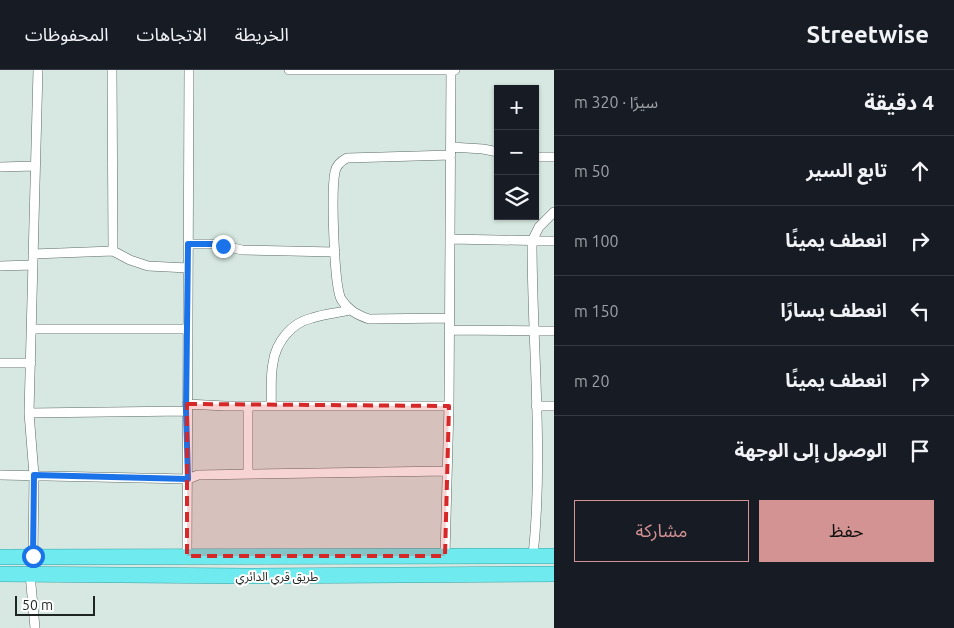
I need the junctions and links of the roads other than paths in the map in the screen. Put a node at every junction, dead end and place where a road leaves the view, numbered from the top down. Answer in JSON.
{"nodes":[{"id":1,"x":38,"y":70,"type":"edge"},
{"id":2,"x":112,"y":70,"type":"edge"},
{"id":3,"x":189,"y":70,"type":"edge"},
{"id":4,"x":289,"y":70,"type":"edge"},
{"id":5,"x":306,"y":70,"type":"edge"},
{"id":6,"x":365,"y":70,"type":"edge"},
{"id":7,"x":453,"y":70,"type":"edge"},
{"id":8,"x":451,"y":151,"type":"junction"},
{"id":9,"x":494,"y":151,"type":"edge"},
{"id":10,"x":539,"y":157,"type":"edge"},
{"id":11,"x":554,"y":157,"type":"edge"},
{"id":12,"x":35,"y":166,"type":"junction"},
{"id":13,"x":0,"y":167,"type":"edge"},
{"id":14,"x":554,"y":212,"type":"edge"},
{"id":15,"x":450,"y":239,"type":"junction"},
{"id":16,"x":532,"y":240,"type":"junction"},
{"id":17,"x":554,"y":241,"type":"edge"},
{"id":18,"x":188,"y":244,"type":"junction"},
{"id":19,"x":113,"y":251,"type":"junction"},
{"id":20,"x":335,"y":252,"type":"junction"},
{"id":21,"x":33,"y":254,"type":"junction"},
{"id":22,"x":33,"y":265,"type":"junction"},
{"id":23,"x":0,"y":266,"type":"edge"},
{"id":24,"x":188,"y":268,"type":"junction"},
{"id":25,"x":350,"y":310,"type":"junction"},
{"id":26,"x":449,"y":318,"type":"junction"},
{"id":27,"x":32,"y":329,"type":"junction"},
{"id":28,"x":188,"y":329,"type":"junction"},
{"id":29,"x":449,"y":330,"type":"junction"},
{"id":30,"x":535,"y":331,"type":"junction"},
{"id":31,"x":554,"y":331,"type":"edge"},
{"id":32,"x":0,"y":363,"type":"edge"},
{"id":33,"x":31,"y":363,"type":"junction"},
{"id":34,"x":248,"y":406,"type":"junction"},
{"id":35,"x":271,"y":406,"type":"junction"},
{"id":36,"x":449,"y":406,"type":"junction"},
{"id":37,"x":536,"y":406,"type":"junction"},
{"id":38,"x":554,"y":406,"type":"edge"},
{"id":39,"x":187,"y":407,"type":"junction"},
{"id":40,"x":30,"y":413,"type":"junction"},
{"id":41,"x":447,"y":471,"type":"junction"},
{"id":42,"x":248,"y":474,"type":"junction"},
{"id":43,"x":0,"y":475,"type":"edge"},
{"id":44,"x":34,"y":475,"type":"junction"},
{"id":45,"x":188,"y":479,"type":"junction"},
{"id":46,"x":33,"y":556,"type":"junction"},
{"id":47,"x":187,"y":556,"type":"junction"},
{"id":48,"x":248,"y":556,"type":"junction"},
{"id":49,"x":445,"y":556,"type":"junction"},
{"id":50,"x":533,"y":556,"type":"junction"},
{"id":51,"x":554,"y":556,"type":"edge"},
{"id":52,"x":0,"y":557,"type":"edge"},
{"id":53,"x":0,"y":574,"type":"edge"},
{"id":54,"x":30,"y":574,"type":"junction"},
{"id":55,"x":554,"y":574,"type":"edge"},
{"id":56,"x":248,"y":576,"type":"junction"},
{"id":57,"x":35,"y":628,"type":"edge"}],
"edges":[{"from":1,"to":12,"type":"street"},
{"from":2,"to":19,"type":"street"},
{"from":3,"to":18,"type":"street"},
{"from":4,"to":5,"type":"street"},
{"from":5,"to":6,"type":"street"},
{"from":6,"to":7,"type":"street"},
{"from":7,"to":8,"type":"street"},
{"from":8,"to":9,"type":"street"},
{"from":8,"to":15,"type":"street"},
{"from":8,"to":20,"type":"street"},
{"from":10,"to":11,"type":"street"},
{"from":12,"to":13,"type":"street"},
{"from":12,"to":21,"type":"street"},
{"from":14,"to":16,"type":"street"},
{"from":15,"to":16,"type":"street"},
{"from":15,"to":26,"type":"street"},
{"from":16,"to":17,"type":"street"},
{"from":16,"to":30,"type":"street"},
{"from":18,"to":20,"type":"street"},
{"from":18,"to":24,"type":"street"},
{"from":19,"to":21,"type":"street"},
{"from":19,"to":24,"type":"street"},
{"from":20,"to":25,"type":"street"},
{"from":21,"to":22,"type":"street"},
{"from":22,"to":23,"type":"street"},
{"from":22,"to":27,"type":"street"},
{"from":24,"to":28,"type":"street"},
{"from":25,"to":26,"type":"street"},
{"from":25,"to":35,"type":"street"},
{"from":26,"to":29,"type":"street"},
{"from":27,"to":28,"type":"street"},
{"from":27,"to":33,"type":"street"},
{"from":28,"to":39,"type":"street"},
{"from":29,"to":30,"type":"street"},
{"from":29,"to":36,"type":"street"},
{"from":30,"to":31,"type":"street"},
{"from":30,"to":37,"type":"street"},
{"from":32,"to":33,"type":"street"},
{"from":33,"to":40,"type":"street"},
{"from":34,"to":35,"type":"street"},
{"from":34,"to":39,"type":"street"},
{"from":34,"to":42,"type":"street"},
{"from":35,"to":36,"type":"street"},
{"from":36,"to":41,"type":"street"},
{"from":37,"to":38,"type":"street"},
{"from":37,"to":50,"type":"street"},
{"from":39,"to":40,"type":"street"},
{"from":39,"to":45,"type":"street"},
{"from":40,"to":44,"type":"street"},
{"from":41,"to":42,"type":"street"},
{"from":41,"to":49,"type":"street"},
{"from":42,"to":45,"type":"street"},
{"from":43,"to":44,"type":"street"},
{"from":44,"to":45,"type":"street"},
{"from":44,"to":46,"type":"street"},
{"from":45,"to":47,"type":"street"},
{"from":46,"to":47,"type":"highway","name":"طريق قري الدائري"},
{"from":46,"to":52,"type":"highway","name":"طريق قري الدائري"},
{"from":47,"to":48,"type":"highway","name":"طريق قري الدائري"},
{"from":48,"to":49,"type":"highway","name":"طريق قري الدائري"},
{"from":48,"to":56,"type":"highway"},
{"from":49,"to":50,"type":"highway","name":"طريق قري الدائري"},
{"from":50,"to":51,"type":"highway","name":"طريق قري الدائري"},
{"from":53,"to":54,"type":"highway","name":"طريق قري الدائري"},
{"from":54,"to":56,"type":"highway","name":"طريق قري الدائري"},
{"from":54,"to":57,"type":"street"},
{"from":55,"to":56,"type":"highway","name":"طريق قري الدائري"}]}
